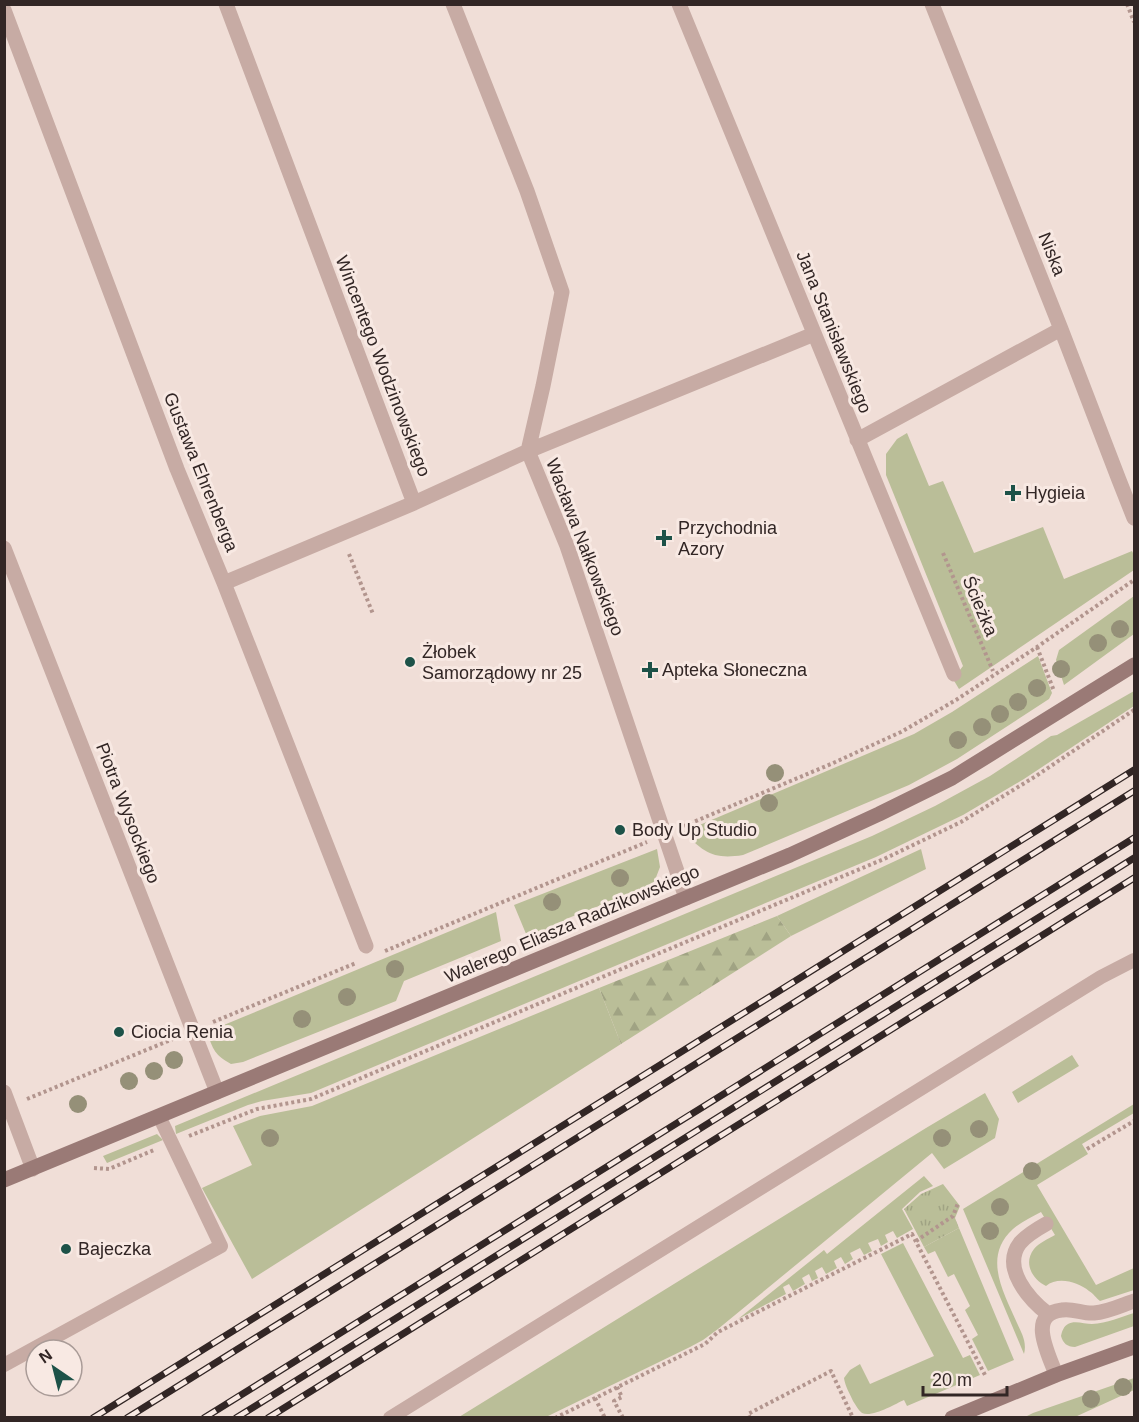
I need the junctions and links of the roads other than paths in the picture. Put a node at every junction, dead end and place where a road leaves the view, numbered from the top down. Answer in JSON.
{"nodes":[{"id":1,"x":226,"y":4,"type":"edge"},
{"id":2,"x":453,"y":4,"type":"edge"},
{"id":3,"x":679,"y":4,"type":"edge"},
{"id":4,"x":932,"y":4,"type":"edge"},
{"id":5,"x":4,"y":10,"type":"edge"},
{"id":6,"x":1061,"y":329,"type":"junction"},
{"id":7,"x":814,"y":334,"type":"junction"},
{"id":8,"x":857,"y":440,"type":"junction"},
{"id":9,"x":528,"y":452,"type":"junction"},
{"id":10,"x":414,"y":503,"type":"junction"},
{"id":11,"x":1134,"y":518,"type":"edge"},
{"id":12,"x":4,"y":548,"type":"edge"},
{"id":13,"x":224,"y":583,"type":"junction"},
{"id":14,"x":1134,"y":665,"type":"edge"},
{"id":15,"x":954,"y":674,"type":"dead end"},
{"id":16,"x":686,"y":898,"type":"junction"},
{"id":17,"x":366,"y":946,"type":"dead end"},
{"id":18,"x":1134,"y":960,"type":"edge"},
{"id":19,"x":217,"y":1092,"type":"junction"},
{"id":20,"x":7,"y":1099,"type":"edge"},
{"id":21,"x":159,"y":1116,"type":"junction"},
{"id":22,"x":33,"y":1169,"type":"junction"},
{"id":23,"x":4,"y":1180,"type":"edge"},
{"id":24,"x":1047,"y":1224,"type":"dead end"},
{"id":25,"x":1134,"y":1301,"type":"edge"},
{"id":26,"x":1048,"y":1314,"type":"junction"},
{"id":27,"x":1134,"y":1347,"type":"edge"},
{"id":28,"x":4,"y":1365,"type":"edge"},
{"id":29,"x":1056,"y":1375,"type":"junction"},
{"id":30,"x":390,"y":1418,"type":"edge"},
{"id":31,"x":952,"y":1418,"type":"edge"}],
"edges":[{"from":1,"to":10,"type":"street","name":"Wincentego Wodzinowskiego"},
{"from":2,"to":9,"type":"street","name":"Wacława Nałkowskiego"},
{"from":3,"to":7,"type":"street","name":"Jana Stanisławskiego"},
{"from":4,"to":6,"type":"street","name":"Niska"},
{"from":5,"to":13,"type":"street","name":"Gustawa Ehrenberga"},
{"from":6,"to":8,"type":"street"},
{"from":6,"to":11,"type":"street","name":"Niska"},
{"from":7,"to":8,"type":"street","name":"Jana Stanisławskiego"},
{"from":7,"to":9,"type":"street","name":"Wincentego Wodzinowskiego"},
{"from":8,"to":15,"type":"street","name":"Jana Stanisławskiego"},
{"from":9,"to":10,"type":"street","name":"Wincentego Wodzinowskiego"},
{"from":9,"to":16,"type":"street","name":"Wacława Nałkowskiego"},
{"from":10,"to":13,"type":"street"},
{"from":12,"to":19,"type":"street","name":"Piotra Wysockiego"},
{"from":13,"to":17,"type":"street","name":"Gustawa Ehrenberga"},
{"from":14,"to":16,"type":"street","name":"Walerego Eliasza Radzikowskiego"},
{"from":16,"to":19,"type":"street","name":"Walerego Eliasza Radzikowskiego"},
{"from":18,"to":30,"type":"lane"},
{"from":19,"to":21,"type":"street","name":"Walerego Eliasza Radzikowskiego"},
{"from":20,"to":22,"type":"street"},
{"from":21,"to":22,"type":"street","name":"Walerego Eliasza Radzikowskiego"},
{"from":21,"to":28,"type":"lane"},
{"from":22,"to":23,"type":"street","name":"Walerego Eliasza Radzikowskiego"},
{"from":24,"to":26,"type":"street"},
{"from":25,"to":26,"type":"street"},
{"from":26,"to":29,"type":"street"},
{"from":27,"to":29,"type":"street"},
{"from":29,"to":31,"type":"street"}]}
